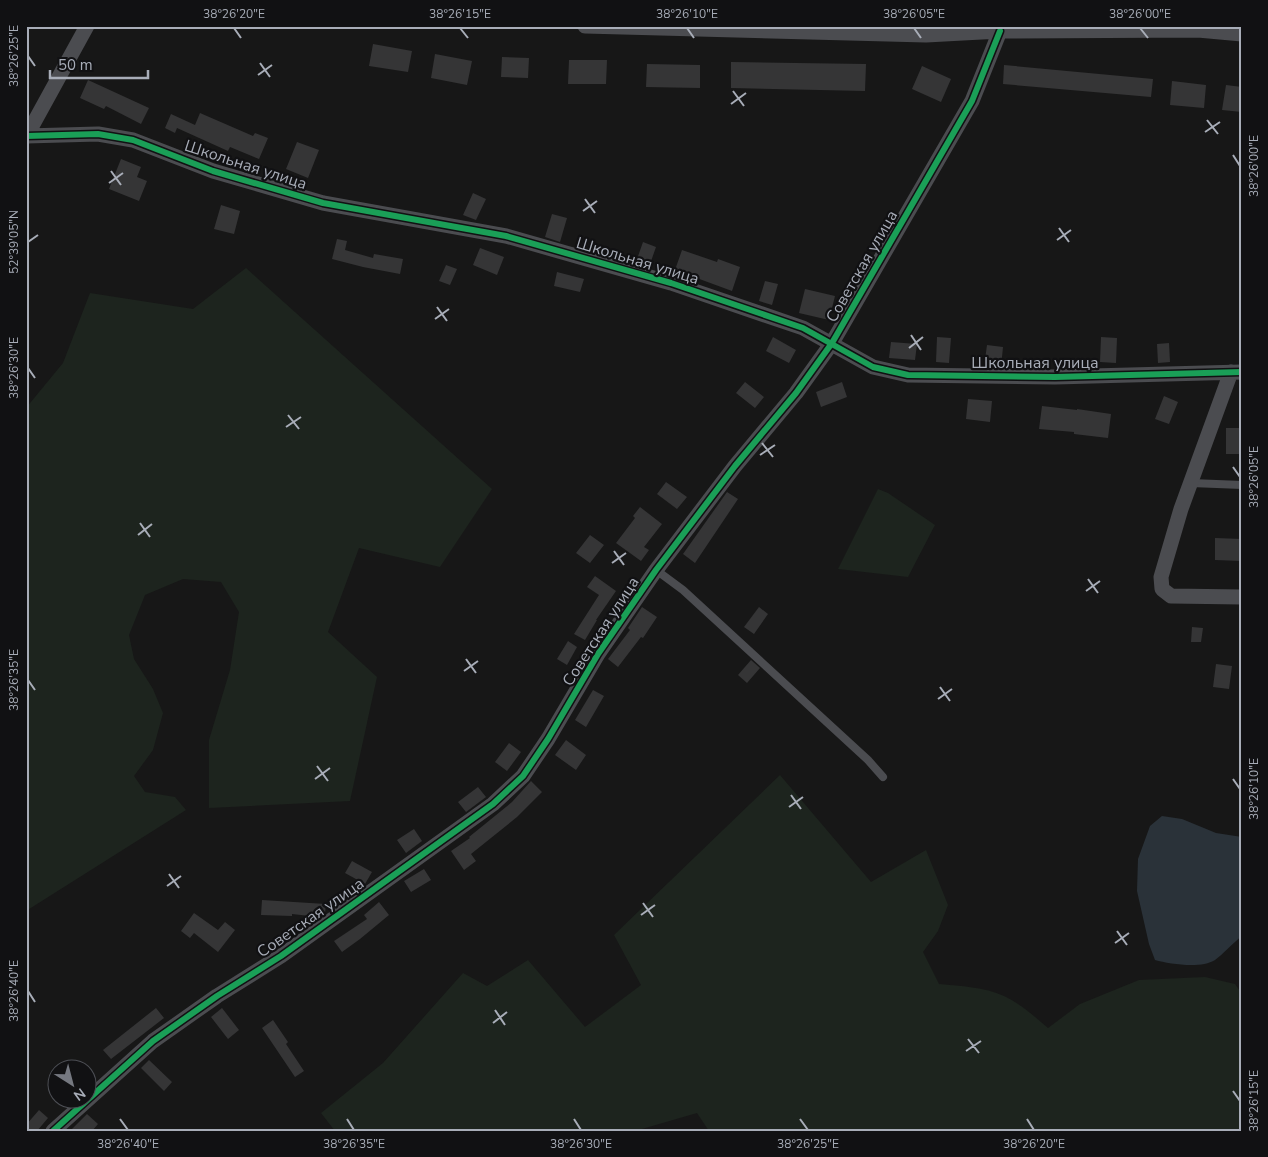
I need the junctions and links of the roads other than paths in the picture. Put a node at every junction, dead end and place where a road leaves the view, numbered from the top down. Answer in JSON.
{"nodes":[{"id":1,"x":87,"y":26,"type":"edge"},
{"id":2,"x":585,"y":26,"type":"edge"},
{"id":3,"x":805,"y":30,"type":"edge"},
{"id":4,"x":923,"y":31,"type":"edge"},
{"id":5,"x":1000,"y":31,"type":"junction"},
{"id":6,"x":1242,"y":34,"type":"edge"},
{"id":7,"x":26,"y":136,"type":"edge"},
{"id":8,"x":832,"y":343,"type":"junction"},
{"id":9,"x":1236,"y":372,"type":"edge"},
{"id":10,"x":1191,"y":483,"type":"junction"},
{"id":11,"x":1242,"y":485,"type":"edge"},
{"id":12,"x":656,"y":570,"type":"junction"},
{"id":13,"x":1242,"y":598,"type":"edge"},
{"id":14,"x":883,"y":777,"type":"dead end"},
{"id":15,"x":53,"y":1131,"type":"edge"}],
"edges":[{"from":1,"to":7,"type":"street"},
{"from":2,"to":3,"type":"street"},
{"from":3,"to":4,"type":"street"},
{"from":4,"to":5,"type":"street"},
{"from":5,"to":6,"type":"street"},
{"from":5,"to":8,"type":"street","name":"Советская улица"},
{"from":7,"to":8,"type":"street","name":"Школьная улица"},
{"from":8,"to":9,"type":"street","name":"Школьная улица"},
{"from":8,"to":12,"type":"street","name":"Советская улица"},
{"from":9,"to":10,"type":"street"},
{"from":10,"to":11,"type":"lane"},
{"from":10,"to":13,"type":"street"},
{"from":12,"to":14,"type":"lane"},
{"from":12,"to":15,"type":"street","name":"Советская улица"}]}
